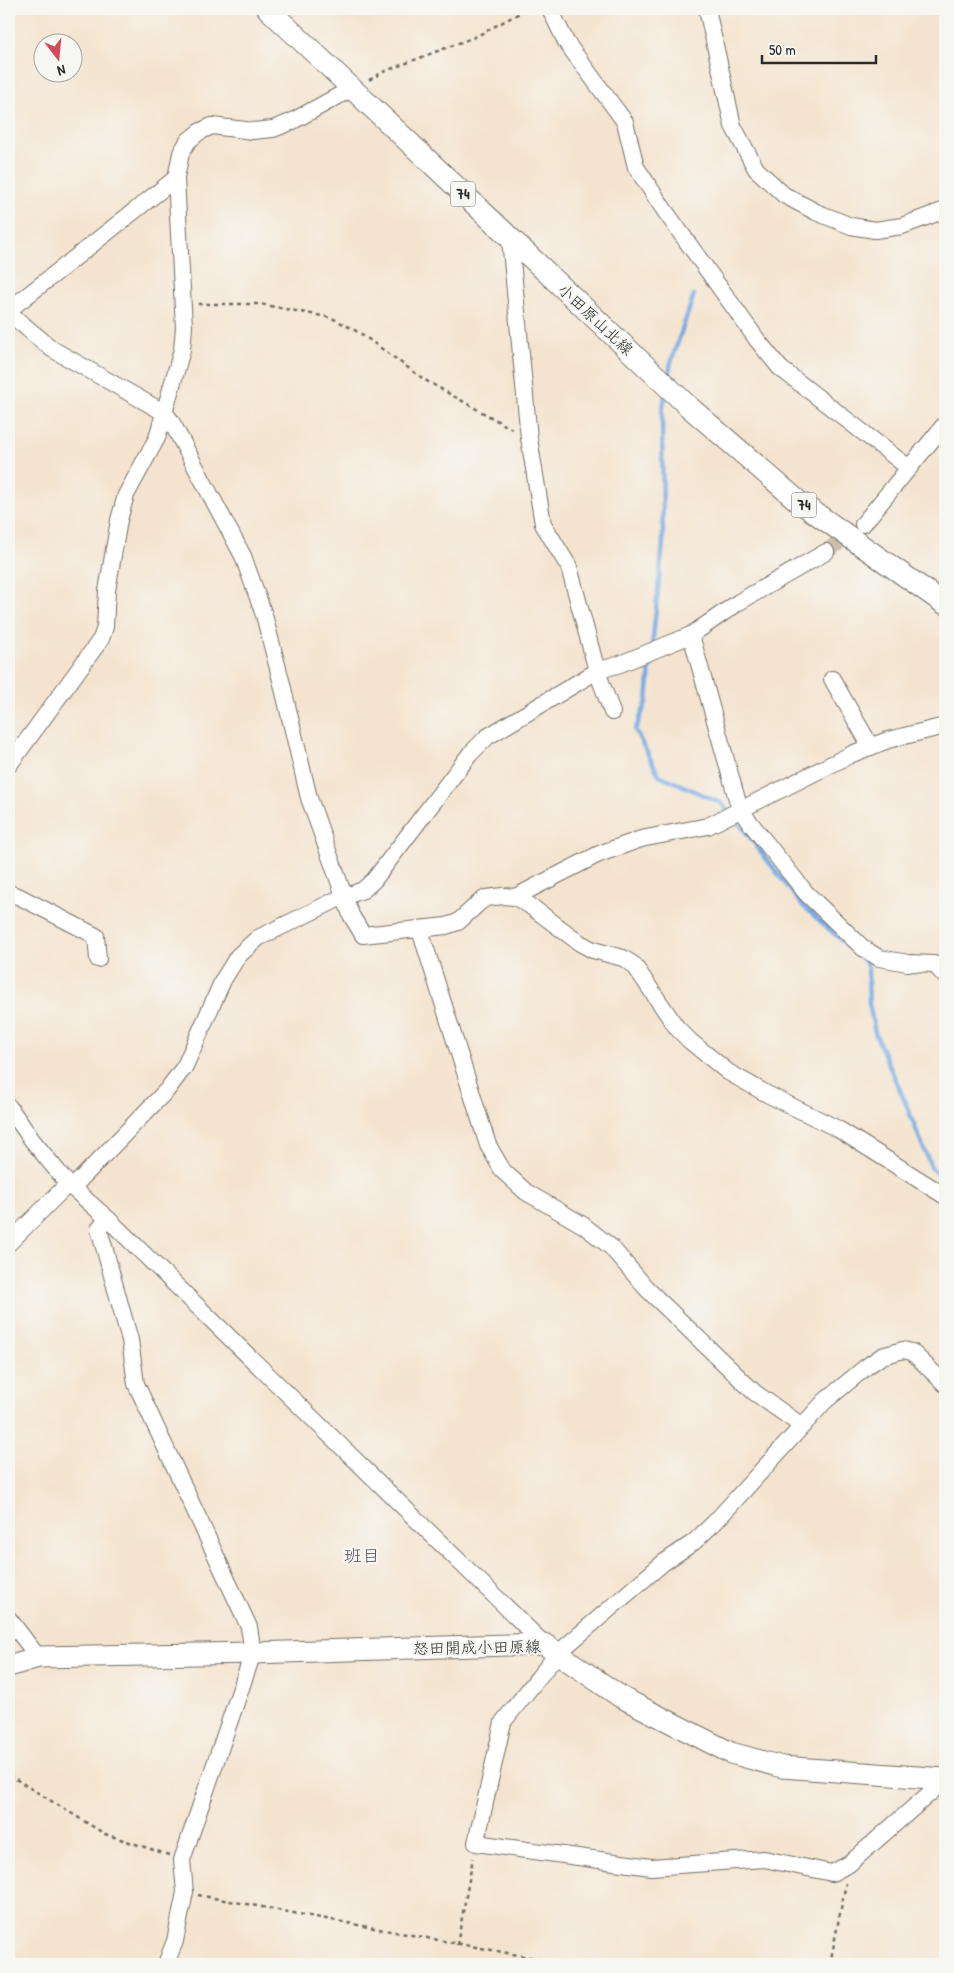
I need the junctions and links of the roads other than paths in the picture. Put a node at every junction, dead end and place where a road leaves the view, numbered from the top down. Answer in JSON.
{"nodes":[{"id":1,"x":268,"y":9,"type":"edge"},
{"id":2,"x":550,"y":9,"type":"edge"},
{"id":3,"x":707,"y":9,"type":"edge"},
{"id":4,"x":351,"y":90,"type":"junction"},
{"id":5,"x":176,"y":178,"type":"junction"},
{"id":6,"x":945,"y":210,"type":"edge"},
{"id":7,"x":510,"y":239,"type":"junction"},
{"id":8,"x":9,"y":310,"type":"edge"},
{"id":9,"x":9,"y":313,"type":"edge"},
{"id":10,"x":165,"y":413,"type":"junction"},
{"id":11,"x":945,"y":424,"type":"edge"},
{"id":12,"x":909,"y":468,"type":"junction"},
{"id":13,"x":864,"y":524,"type":"tunnel mouth"},
{"id":14,"x":826,"y":552,"type":"tunnel mouth"},
{"id":15,"x":945,"y":604,"type":"edge"},
{"id":16,"x":690,"y":635,"type":"junction"},
{"id":17,"x":597,"y":671,"type":"junction"},
{"id":18,"x":832,"y":679,"type":"dead end"},
{"id":19,"x":612,"y":712,"type":"dead end"},
{"id":20,"x":945,"y":726,"type":"edge"},
{"id":21,"x":870,"y":747,"type":"junction"},
{"id":22,"x":9,"y":764,"type":"edge"},
{"id":23,"x":740,"y":810,"type":"junction"},
{"id":24,"x":9,"y":894,"type":"edge"},
{"id":25,"x":344,"y":897,"type":"junction"},
{"id":26,"x":515,"y":897,"type":"junction"},
{"id":27,"x":420,"y":930,"type":"junction"},
{"id":28,"x":98,"y":959,"type":"dead end"},
{"id":29,"x":945,"y":976,"type":"edge"},
{"id":30,"x":9,"y":1107,"type":"edge"},
{"id":31,"x":70,"y":1186,"type":"junction"},
{"id":32,"x":945,"y":1196,"type":"edge"},
{"id":33,"x":108,"y":1220,"type":"junction"},
{"id":34,"x":9,"y":1243,"type":"edge"},
{"id":35,"x":945,"y":1384,"type":"edge"},
{"id":36,"x":802,"y":1426,"type":"junction"},
{"id":37,"x":9,"y":1619,"type":"edge"},
{"id":38,"x":551,"y":1648,"type":"junction"},
{"id":39,"x":253,"y":1653,"type":"junction"},
{"id":40,"x":38,"y":1656,"type":"junction"},
{"id":41,"x":9,"y":1666,"type":"edge"},
{"id":42,"x":945,"y":1780,"type":"edge"},
{"id":43,"x":166,"y":1964,"type":"edge"}],
"edges":[{"from":1,"to":4,"type":"main road","name":"小田原山北線","number":"74"},
{"from":2,"to":12,"type":"street"},
{"from":3,"to":6,"type":"street"},
{"from":4,"to":5,"type":"street"},
{"from":4,"to":7,"type":"main road","name":"小田原山北線","number":"74"},
{"from":5,"to":8,"type":"street"},
{"from":5,"to":10,"type":"street"},
{"from":7,"to":15,"type":"main road","name":"小田原山北線","number":"74"},
{"from":7,"to":17,"type":"street"},
{"from":9,"to":10,"type":"street"},
{"from":10,"to":22,"type":"street"},
{"from":10,"to":25,"type":"street"},
{"from":11,"to":12,"type":"street"},
{"from":12,"to":13,"type":"street"},
{"from":14,"to":16,"type":"street"},
{"from":16,"to":17,"type":"street"},
{"from":16,"to":23,"type":"street"},
{"from":17,"to":19,"type":"street"},
{"from":17,"to":25,"type":"street"},
{"from":18,"to":21,"type":"street"},
{"from":20,"to":21,"type":"street"},
{"from":21,"to":23,"type":"street"},
{"from":23,"to":26,"type":"street"},
{"from":23,"to":29,"type":"street"},
{"from":24,"to":28,"type":"street"},
{"from":25,"to":27,"type":"street"},
{"from":25,"to":31,"type":"street"},
{"from":26,"to":27,"type":"street"},
{"from":26,"to":32,"type":"street"},
{"from":27,"to":36,"type":"street"},
{"from":30,"to":31,"type":"street"},
{"from":31,"to":33,"type":"street"},
{"from":31,"to":34,"type":"street"},
{"from":33,"to":38,"type":"street"},
{"from":33,"to":39,"type":"street"},
{"from":35,"to":36,"type":"street"},
{"from":36,"to":38,"type":"street"},
{"from":37,"to":40,"type":"street"},
{"from":38,"to":39,"type":"main road","name":"怒田開成小田原線"},
{"from":38,"to":42,"type":"main road","name":"怒田開成小田原線"},
{"from":38,"to":42,"type":"street"},
{"from":39,"to":40,"type":"main road","name":"怒田開成小田原線"},
{"from":39,"to":43,"type":"street"},
{"from":40,"to":41,"type":"main road","name":"怒田開成小田原線"}]}
